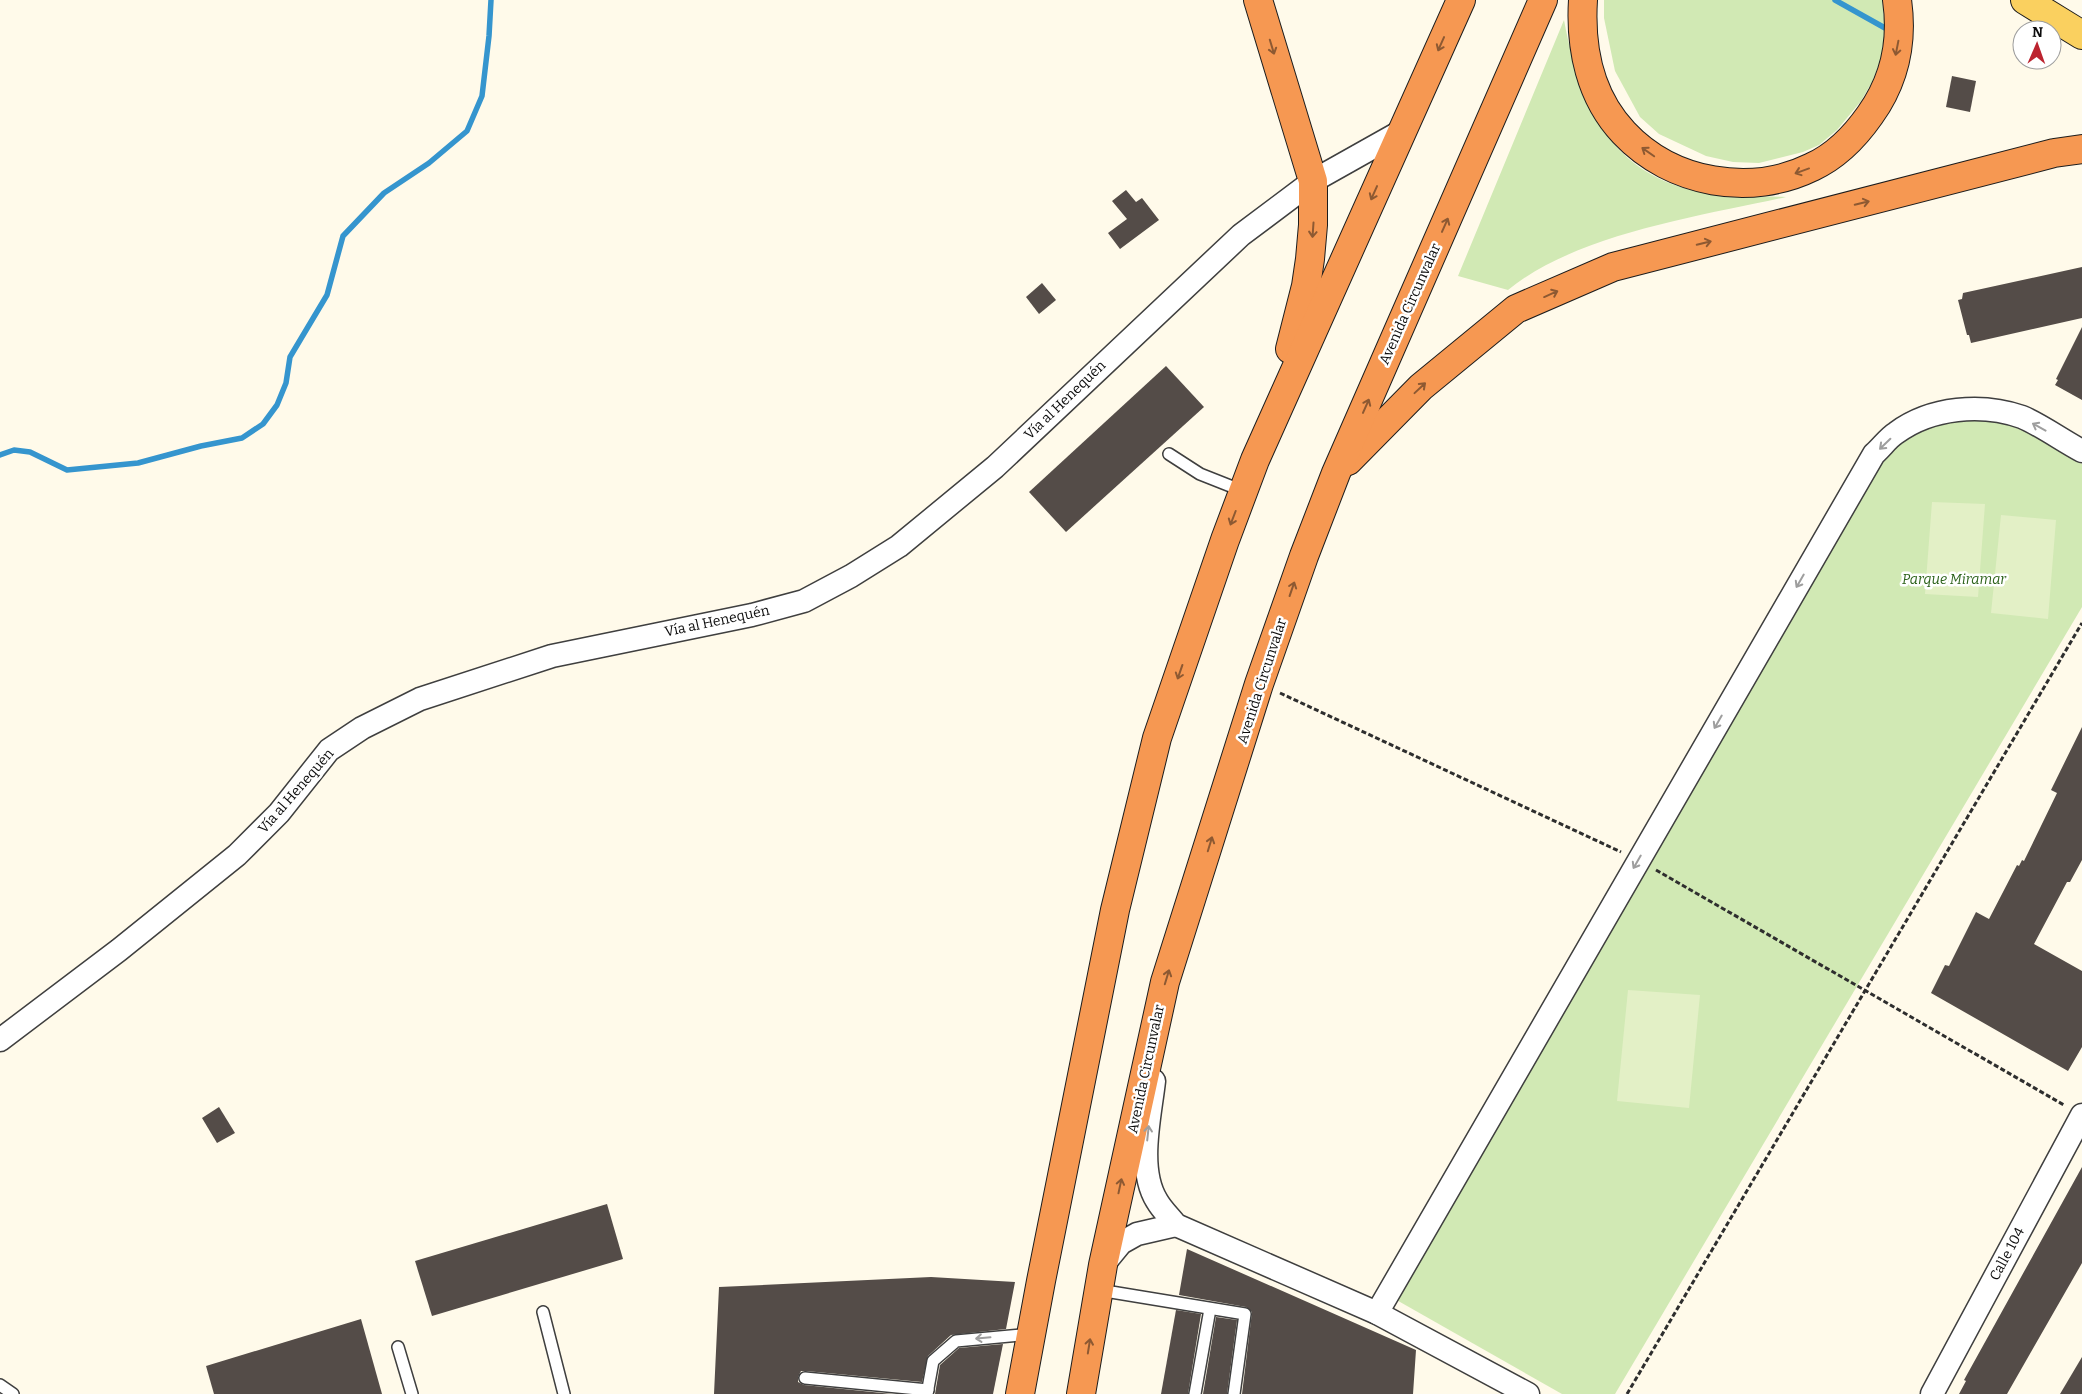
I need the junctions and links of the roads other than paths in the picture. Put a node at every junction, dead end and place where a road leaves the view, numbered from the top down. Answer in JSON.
{"nodes":[{"id":1,"x":1258,"y":0,"type":"edge"},
{"id":2,"x":1461,"y":0,"type":"edge"},
{"id":3,"x":1543,"y":0,"type":"edge"},
{"id":4,"x":1583,"y":0,"type":"edge"},
{"id":5,"x":1897,"y":0,"type":"edge"},
{"id":6,"x":2025,"y":0,"type":"edge"},
{"id":7,"x":2082,"y":35,"type":"edge"},
{"id":8,"x":1402,"y":131,"type":"junction"},
{"id":9,"x":2082,"y":149,"type":"edge"},
{"id":10,"x":1312,"y":181,"type":"junction"},
{"id":11,"x":2082,"y":451,"type":"edge"},
{"id":12,"x":1169,"y":454,"type":"dead end"},
{"id":13,"x":1255,"y":460,"type":"junction"},
{"id":14,"x":1336,"y":473,"type":"junction"},
{"id":15,"x":1243,"y":491,"type":"junction"},
{"id":16,"x":1157,"y":1016,"type":"junction"},
{"id":17,"x":0,"y":1040,"type":"edge"},
{"id":18,"x":2082,"y":1115,"type":"edge"},
{"id":19,"x":1176,"y":1225,"type":"junction"},
{"id":20,"x":1100,"y":1277,"type":"junction"},
{"id":21,"x":1210,"y":1309,"type":"junction"},
{"id":22,"x":543,"y":1312,"type":"dead end"},
{"id":23,"x":1377,"y":1313,"type":"junction"},
{"id":24,"x":1031,"y":1334,"type":"junction"},
{"id":25,"x":398,"y":1347,"type":"dead end"},
{"id":26,"x":805,"y":1378,"type":"dead end"},
{"id":27,"x":0,"y":1385,"type":"edge"},
{"id":28,"x":927,"y":1392,"type":"edge"},
{"id":29,"x":13,"y":1394,"type":"edge"},
{"id":30,"x":412,"y":1394,"type":"edge"},
{"id":31,"x":564,"y":1394,"type":"edge"},
{"id":32,"x":1020,"y":1394,"type":"edge"},
{"id":33,"x":1081,"y":1394,"type":"edge"},
{"id":34,"x":1195,"y":1394,"type":"edge"},
{"id":35,"x":1234,"y":1394,"type":"edge"},
{"id":36,"x":1528,"y":1394,"type":"edge"},
{"id":37,"x":1932,"y":1394,"type":"edge"}],
"edges":[{"from":1,"to":10,"type":"highway","one_way":true},
{"from":2,"to":8,"type":"highway","one_way":true},
{"from":14,"to":3,"type":"highway","name":"Avenida Circunvalar","one_way":true},
{"from":5,"to":4,"type":"highway","one_way":true},
{"from":6,"to":7,"type":"main road"},
{"from":8,"to":10,"type":"street","name":"Vía al Henequén"},
{"from":8,"to":13,"type":"highway","one_way":true},
{"from":14,"to":9,"type":"highway","one_way":true},
{"from":10,"to":13,"type":"highway","one_way":true},
{"from":10,"to":17,"type":"street","name":"Vía al Henequén"},
{"from":11,"to":23,"type":"street","one_way":true},
{"from":12,"to":15,"type":"lane"},
{"from":13,"to":15,"type":"highway"},
{"from":16,"to":14,"type":"highway","name":"Avenida Circunvalar","one_way":true},
{"from":15,"to":24,"type":"highway","one_way":true},
{"from":19,"to":16,"type":"street","one_way":true},
{"from":20,"to":16,"type":"highway","name":"Avenida Circunvalar","one_way":true},
{"from":18,"to":37,"type":"street","name":"Calle 104"},
{"from":19,"to":20,"type":"street"},
{"from":19,"to":23,"type":"street"},
{"from":20,"to":21,"type":"lane"},
{"from":33,"to":20,"type":"highway","name":"Avenida Circunvalar","one_way":true},
{"from":21,"to":34,"type":"lane"},
{"from":21,"to":35,"type":"lane"},
{"from":22,"to":31,"type":"lane"},
{"from":23,"to":36,"type":"street"},
{"from":24,"to":28,"type":"lane","one_way":true},
{"from":24,"to":32,"type":"highway"},
{"from":25,"to":30,"type":"lane"},
{"from":26,"to":28,"type":"lane"},
{"from":27,"to":29,"type":"lane"}]}
